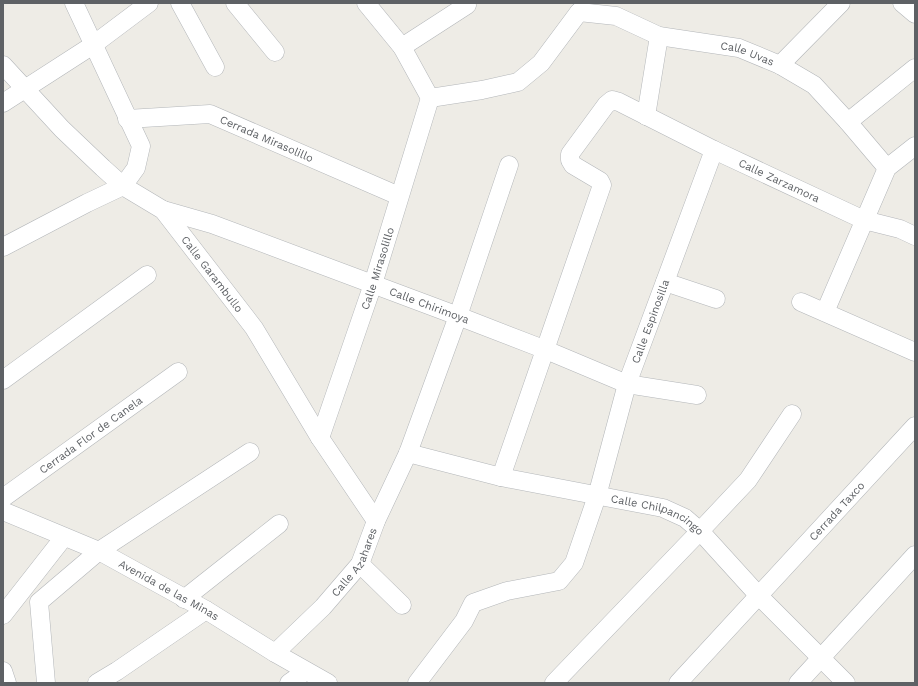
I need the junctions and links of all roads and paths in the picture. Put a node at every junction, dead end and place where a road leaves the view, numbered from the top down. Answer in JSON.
{"nodes":[{"id":1,"x":74,"y":3,"type":"edge"},
{"id":2,"x":149,"y":3,"type":"edge"},
{"id":3,"x":180,"y":3,"type":"edge"},
{"id":4,"x":235,"y":3,"type":"edge"},
{"id":5,"x":366,"y":3,"type":"edge"},
{"id":6,"x":841,"y":3,"type":"edge"},
{"id":7,"x":902,"y":3,"type":"edge"},
{"id":8,"x":467,"y":4,"type":"dead end"},
{"id":9,"x":577,"y":7,"type":"edge"},
{"id":10,"x":915,"y":14,"type":"edge"},
{"id":11,"x":659,"y":36,"type":"junction"},
{"id":12,"x":93,"y":45,"type":"junction"},
{"id":13,"x":402,"y":46,"type":"junction"},
{"id":14,"x":275,"y":52,"type":"dead end"},
{"id":15,"x":3,"y":65,"type":"edge"},
{"id":16,"x":780,"y":65,"type":"junction"},
{"id":17,"x":215,"y":67,"type":"dead end"},
{"id":18,"x":915,"y":68,"type":"edge"},
{"id":19,"x":25,"y":90,"type":"junction"},
{"id":20,"x":430,"y":98,"type":"junction"},
{"id":21,"x":3,"y":103,"type":"edge"},
{"id":22,"x":646,"y":116,"type":"junction"},
{"id":23,"x":127,"y":119,"type":"junction"},
{"id":24,"x":848,"y":122,"type":"junction"},
{"id":25,"x":915,"y":146,"type":"edge"},
{"id":26,"x":714,"y":150,"type":"junction"},
{"id":27,"x":509,"y":165,"type":"dead end"},
{"id":28,"x":887,"y":168,"type":"junction"},
{"id":29,"x":123,"y":186,"type":"junction"},
{"id":30,"x":399,"y":196,"type":"junction"},
{"id":31,"x":163,"y":210,"type":"junction"},
{"id":32,"x":864,"y":220,"type":"junction"},
{"id":33,"x":915,"y":236,"type":"edge"},
{"id":34,"x":3,"y":247,"type":"edge"},
{"id":35,"x":147,"y":275,"type":"dead end"},
{"id":36,"x":665,"y":282,"type":"junction"},
{"id":37,"x":373,"y":284,"type":"junction"},
{"id":38,"x":716,"y":299,"type":"dead end"},
{"id":39,"x":801,"y":302,"type":"dead end"},
{"id":40,"x":825,"y":312,"type":"junction"},
{"id":41,"x":458,"y":316,"type":"junction"},
{"id":42,"x":546,"y":350,"type":"junction"},
{"id":43,"x":915,"y":352,"type":"edge"},
{"id":44,"x":178,"y":372,"type":"dead end"},
{"id":45,"x":3,"y":380,"type":"edge"},
{"id":46,"x":627,"y":384,"type":"junction"},
{"id":47,"x":697,"y":395,"type":"dead end"},
{"id":48,"x":792,"y":414,"type":"dead end"},
{"id":49,"x":915,"y":426,"type":"edge"},
{"id":50,"x":320,"y":438,"type":"junction"},
{"id":51,"x":250,"y":452,"type":"dead end"},
{"id":52,"x":408,"y":453,"type":"junction"},
{"id":53,"x":501,"y":478,"type":"junction"},
{"id":54,"x":597,"y":496,"type":"junction"},
{"id":55,"x":3,"y":498,"type":"edge"},
{"id":56,"x":3,"y":510,"type":"edge"},
{"id":57,"x":376,"y":521,"type":"junction"},
{"id":58,"x":279,"y":524,"type":"dead end"},
{"id":59,"x":700,"y":531,"type":"junction"},
{"id":60,"x":64,"y":537,"type":"junction"},
{"id":61,"x":99,"y":551,"type":"junction"},
{"id":62,"x":915,"y":555,"type":"edge"},
{"id":63,"x":360,"y":564,"type":"junction"},
{"id":64,"x":759,"y":596,"type":"junction"},
{"id":65,"x":184,"y":599,"type":"junction"},
{"id":66,"x":402,"y":605,"type":"dead end"},
{"id":67,"x":206,"y":610,"type":"junction"},
{"id":68,"x":3,"y":615,"type":"edge"},
{"id":69,"x":274,"y":653,"type":"junction"},
{"id":70,"x":822,"y":658,"type":"junction"},
{"id":71,"x":3,"y":671,"type":"edge"},
{"id":72,"x":306,"y":671,"type":"junction"},
{"id":73,"x":123,"y":677,"type":"edge"},
{"id":74,"x":7,"y":683,"type":"edge"},
{"id":75,"x":46,"y":683,"type":"edge"},
{"id":76,"x":96,"y":683,"type":"edge"},
{"id":77,"x":289,"y":683,"type":"edge"},
{"id":78,"x":328,"y":683,"type":"edge"},
{"id":79,"x":417,"y":683,"type":"edge"},
{"id":80,"x":554,"y":683,"type":"edge"},
{"id":81,"x":678,"y":683,"type":"edge"},
{"id":82,"x":798,"y":683,"type":"edge"},
{"id":83,"x":846,"y":683,"type":"edge"}],
"edges":[{"from":1,"to":12,"type":"street"},
{"from":2,"to":12,"type":"street"},
{"from":3,"to":17,"type":"street"},
{"from":4,"to":14,"type":"street"},
{"from":5,"to":13,"type":"street"},
{"from":6,"to":16,"type":"street"},
{"from":7,"to":10,"type":"street"},
{"from":8,"to":13,"type":"street"},
{"from":9,"to":11,"type":"street","name":"Calle Uvas"},
{"from":9,"to":20,"type":"street"},
{"from":11,"to":16,"type":"street","name":"Calle Uvas"},
{"from":11,"to":22,"type":"street"},
{"from":12,"to":19,"type":"street"},
{"from":12,"to":23,"type":"street"},
{"from":13,"to":20,"type":"street"},
{"from":15,"to":19,"type":"street","name":"Calle Garambullo"},
{"from":16,"to":24,"type":"street","name":"Calle Uvas"},
{"from":18,"to":24,"type":"street"},
{"from":19,"to":21,"type":"street"},
{"from":19,"to":29,"type":"street","name":"Calle Garambullo"},
{"from":20,"to":30,"type":"street","name":"Calle Mirasolillo"},
{"from":22,"to":26,"type":"street","name":"Calle Zarzamora"},
{"from":22,"to":42,"type":"street","name":"Calle Zarzamora"},
{"from":23,"to":29,"type":"street"},
{"from":23,"to":30,"type":"street","name":"Cerrada Mirasolillo"},
{"from":24,"to":28,"type":"street","name":"Calle Uvas"},
{"from":25,"to":28,"type":"street"},
{"from":26,"to":32,"type":"street","name":"Calle Zarzamora"},
{"from":26,"to":36,"type":"street","name":"Calle Espinosilla"},
{"from":27,"to":41,"type":"street","name":"Calle Azahares"},
{"from":28,"to":32,"type":"street"},
{"from":29,"to":31,"type":"street","name":"Calle Garambullo"},
{"from":29,"to":34,"type":"street"},
{"from":30,"to":37,"type":"street","name":"Calle Mirasolillo"},
{"from":31,"to":37,"type":"street","name":"Calle Chirimoya"},
{"from":31,"to":50,"type":"street","name":"Calle Garambullo"},
{"from":32,"to":33,"type":"street","name":"Calle Zarzamora"},
{"from":32,"to":40,"type":"street"},
{"from":35,"to":45,"type":"street"},
{"from":36,"to":38,"type":"street"},
{"from":36,"to":46,"type":"street","name":"Calle Espinosilla"},
{"from":37,"to":41,"type":"street","name":"Calle Chirimoya"},
{"from":37,"to":50,"type":"street","name":"Calle Mirasolillo"},
{"from":39,"to":40,"type":"street"},
{"from":40,"to":43,"type":"street"},
{"from":41,"to":42,"type":"street","name":"Calle Chirimoya"},
{"from":41,"to":52,"type":"street","name":"Calle Azahares"},
{"from":42,"to":46,"type":"street","name":"Calle Chirimoya"},
{"from":42,"to":53,"type":"street"},
{"from":44,"to":55,"type":"street","name":"Cerrada Flor de Canela"},
{"from":46,"to":47,"type":"street","name":"Calle Chirimoya"},
{"from":46,"to":54,"type":"street","name":"Calle Espinosilla"},
{"from":48,"to":59,"type":"street"},
{"from":49,"to":64,"type":"street","name":"Cerrada Taxco"},
{"from":50,"to":57,"type":"street","name":"Calle Garambullo"},
{"from":51,"to":61,"type":"street"},
{"from":52,"to":53,"type":"street","name":"Calle Chilpancingo"},
{"from":52,"to":57,"type":"street","name":"Calle Azahares"},
{"from":53,"to":54,"type":"street","name":"Calle Chilpancingo"},
{"from":54,"to":59,"type":"street","name":"Calle Chilpancingo"},
{"from":54,"to":79,"type":"street","name":"Calle Espinosilla"},
{"from":56,"to":60,"type":"street","name":"Avenida de las Minas"},
{"from":57,"to":63,"type":"street","name":"Calle Azahares"},
{"from":58,"to":65,"type":"street"},
{"from":59,"to":64,"type":"street","name":"Calle Chilpancingo"},
{"from":59,"to":80,"type":"street"},
{"from":60,"to":61,"type":"street","name":"Avenida de las Minas"},
{"from":60,"to":68,"type":"street"},
{"from":61,"to":65,"type":"street","name":"Avenida de las Minas"},
{"from":61,"to":75,"type":"street"},
{"from":62,"to":70,"type":"street"},
{"from":63,"to":66,"type":"street"},
{"from":63,"to":69,"type":"street","name":"Calle Azahares"},
{"from":64,"to":70,"type":"street","name":"Calle Chilpancingo"},
{"from":64,"to":81,"type":"street","name":"Cerrada Taxco"},
{"from":65,"to":67,"type":"street","name":"Avenida de las Minas"},
{"from":67,"to":69,"type":"street","name":"Avenida de las Minas"},
{"from":67,"to":73,"type":"street"},
{"from":69,"to":72,"type":"street","name":"Avenida de las Minas"},
{"from":70,"to":82,"type":"street"},
{"from":70,"to":83,"type":"street","name":"Calle Chilpancingo"},
{"from":71,"to":74,"type":"street"},
{"from":72,"to":77,"type":"street"},
{"from":72,"to":78,"type":"street","name":"Avenida de las Minas"},
{"from":73,"to":76,"type":"street"}]}
